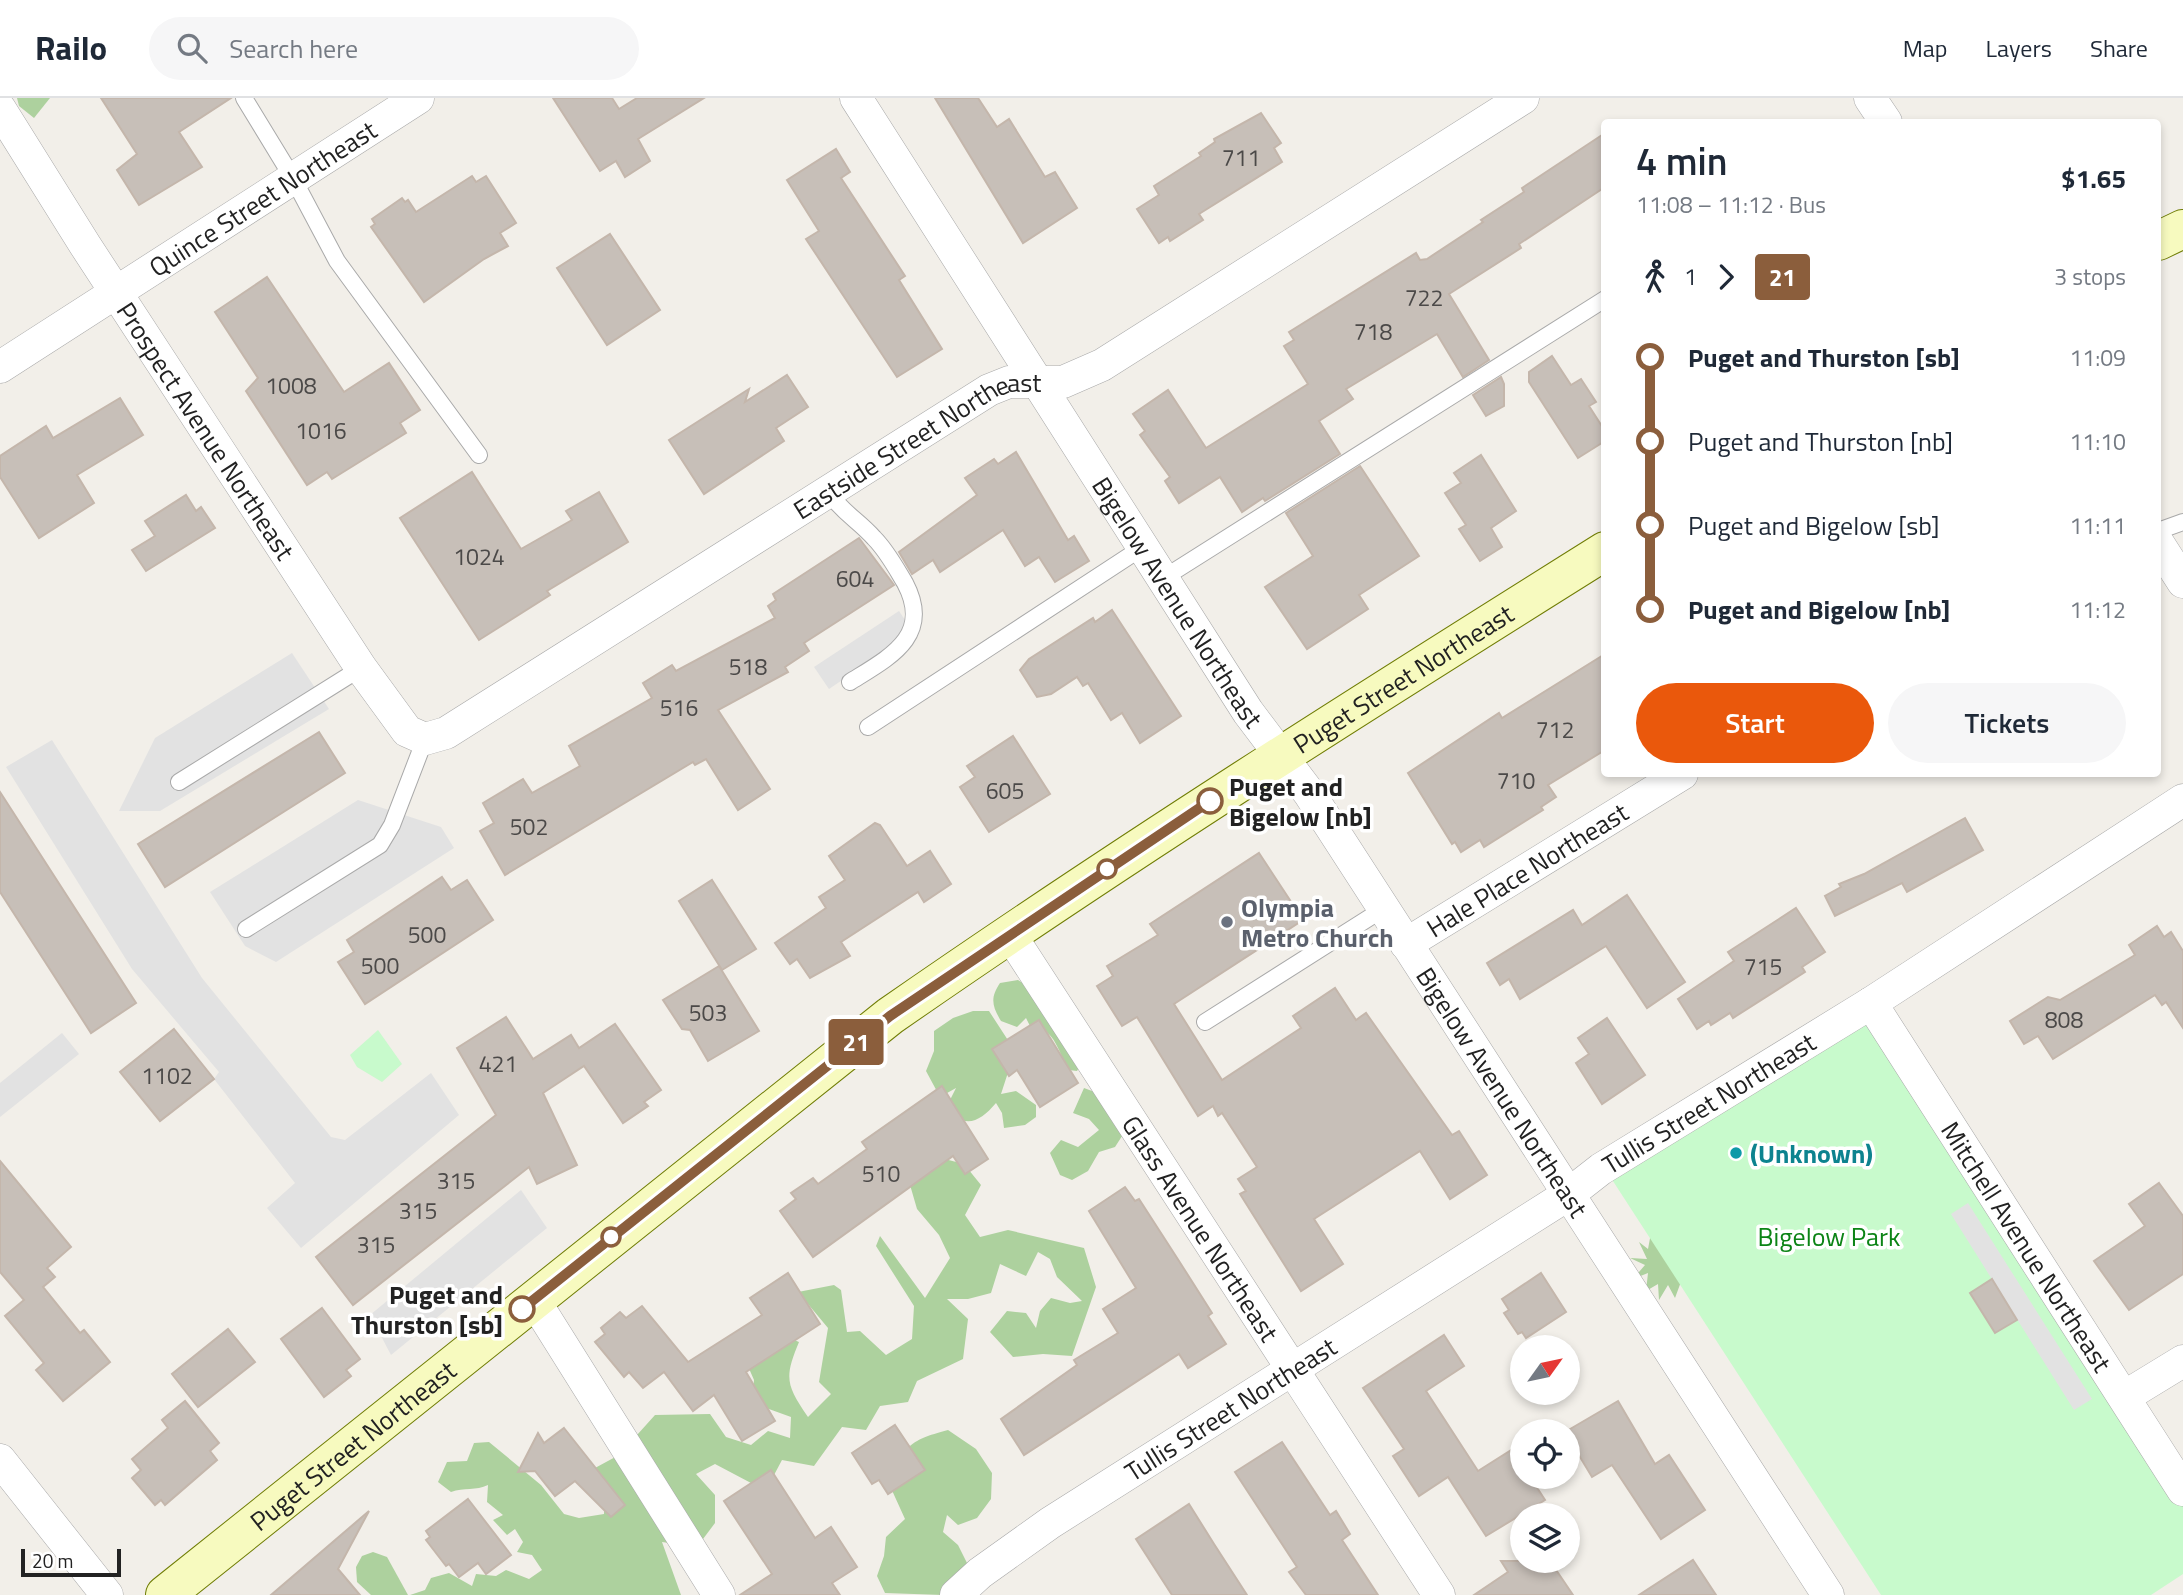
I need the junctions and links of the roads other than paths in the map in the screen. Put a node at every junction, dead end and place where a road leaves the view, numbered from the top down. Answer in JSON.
{"nodes":[{"id":1,"x":244,"y":98,"type":"edge"},
{"id":2,"x":418,"y":98,"type":"edge"},
{"id":3,"x":856,"y":98,"type":"edge"},
{"id":4,"x":1523,"y":98,"type":"edge"},
{"id":5,"x":0,"y":109,"type":"edge"},
{"id":6,"x":294,"y":180,"type":"junction"},
{"id":7,"x":2183,"y":229,"type":"edge"},
{"id":8,"x":2161,"y":240,"type":"edge"},
{"id":9,"x":116,"y":292,"type":"junction"},
{"id":10,"x":1601,"y":302,"type":"edge"},
{"id":11,"x":0,"y":367,"type":"edge"},
{"id":12,"x":1034,"y":380,"type":"junction"},
{"id":13,"x":479,"y":455,"type":"dead end"},
{"id":14,"x":828,"y":492,"type":"junction"},
{"id":15,"x":2183,"y":522,"type":"edge"},
{"id":16,"x":2161,"y":530,"type":"edge"},
{"id":17,"x":1143,"y":547,"type":"junction"},
{"id":18,"x":2161,"y":548,"type":"edge"},
{"id":19,"x":1601,"y":554,"type":"edge"},
{"id":20,"x":1163,"y":579,"type":"junction"},
{"id":21,"x":2183,"y":582,"type":"edge"},
{"id":22,"x":361,"y":668,"type":"junction"},
{"id":23,"x":850,"y":682,"type":"dead end"},
{"id":24,"x":868,"y":727,"type":"dead end"},
{"id":25,"x":425,"y":739,"type":"junction"},
{"id":26,"x":1281,"y":754,"type":"junction"},
{"id":27,"x":1677,"y":777,"type":"edge"},
{"id":28,"x":179,"y":782,"type":"dead end"},
{"id":29,"x":2183,"y":800,"type":"edge"},
{"id":30,"x":1383,"y":909,"type":"junction"},
{"id":31,"x":246,"y":929,"type":"dead end"},
{"id":32,"x":1009,"y":933,"type":"junction"},
{"id":33,"x":1406,"y":944,"type":"junction"},
{"id":34,"x":1871,"y":1003,"type":"junction"},
{"id":35,"x":1205,"y":1022,"type":"dead end"},
{"id":36,"x":1569,"y":1194,"type":"junction"},
{"id":37,"x":534,"y":1300,"type":"junction"},
{"id":38,"x":2183,"y":1361,"type":"edge"},
{"id":39,"x":1292,"y":1367,"type":"junction"},
{"id":40,"x":2123,"y":1396,"type":"junction"},
{"id":41,"x":0,"y":1460,"type":"edge"},
{"id":42,"x":2183,"y":1490,"type":"edge"},
{"id":43,"x":107,"y":1595,"type":"edge"},
{"id":44,"x":165,"y":1595,"type":"edge"},
{"id":45,"x":719,"y":1595,"type":"edge"},
{"id":46,"x":956,"y":1595,"type":"edge"},
{"id":47,"x":1438,"y":1595,"type":"edge"},
{"id":48,"x":1828,"y":1595,"type":"edge"}],
"edges":[{"from":1,"to":6,"type":"lane"},
{"from":2,"to":6,"type":"street","name":"Quince Street Northeast"},
{"from":3,"to":12,"type":"street","name":"Bigelow Avenue Northeast"},
{"from":4,"to":12,"type":"street","name":"Eastside Street Northeast"},
{"from":5,"to":9,"type":"street","name":"Prospect Avenue Northeast"},
{"from":6,"to":9,"type":"street","name":"Quince Street Northeast"},
{"from":6,"to":13,"type":"lane"},
{"from":7,"to":8,"type":"street"},
{"from":9,"to":11,"type":"street","name":"Quince Street Northeast"},
{"from":9,"to":22,"type":"street","name":"Prospect Avenue Northeast"},
{"from":10,"to":20,"type":"lane"},
{"from":12,"to":14,"type":"street","name":"Eastside Street Northeast"},
{"from":12,"to":17,"type":"street","name":"Bigelow Avenue Northeast"},
{"from":14,"to":23,"type":"lane"},
{"from":14,"to":25,"type":"street","name":"Eastside Street Northeast"},
{"from":15,"to":16,"type":"lane"},
{"from":17,"to":20,"type":"street","name":"Bigelow Avenue Northeast"},
{"from":17,"to":24,"type":"lane"},
{"from":18,"to":21,"type":"street"},
{"from":19,"to":26,"type":"street","name":"Puget Street Northeast"},
{"from":20,"to":26,"type":"street","name":"Bigelow Avenue Northeast"},
{"from":22,"to":25,"type":"street","name":"Prospect Avenue Northeast"},
{"from":22,"to":28,"type":"lane"},
{"from":25,"to":31,"type":"lane"},
{"from":26,"to":30,"type":"street","name":"Bigelow Avenue Northeast"},
{"from":26,"to":32,"type":"street","name":"Puget Street Northeast"},
{"from":27,"to":33,"type":"street","name":"Hale Place Northeast"},
{"from":29,"to":34,"type":"street","name":"Tullis Street Northeast"},
{"from":30,"to":33,"type":"street","name":"Bigelow Avenue Northeast"},
{"from":30,"to":35,"type":"lane"},
{"from":32,"to":37,"type":"street","name":"Puget Street Northeast"},
{"from":32,"to":39,"type":"street","name":"Glass Avenue Northeast"},
{"from":33,"to":36,"type":"street","name":"Bigelow Avenue Northeast"},
{"from":34,"to":36,"type":"street","name":"Tullis Street Northeast"},
{"from":34,"to":40,"type":"street","name":"Mitchell Avenue Northeast"},
{"from":36,"to":39,"type":"street","name":"Tullis Street Northeast"},
{"from":36,"to":48,"type":"street","name":"Bigelow Avenue Northeast"},
{"from":37,"to":44,"type":"street","name":"Puget Street Northeast"},
{"from":37,"to":45,"type":"street"},
{"from":38,"to":40,"type":"street"},
{"from":39,"to":46,"type":"street","name":"Tullis Street Northeast"},
{"from":39,"to":47,"type":"street","name":"Glass Avenue Northeast"},
{"from":40,"to":42,"type":"street","name":"Mitchell Avenue Northeast"},
{"from":41,"to":43,"type":"street"}]}
